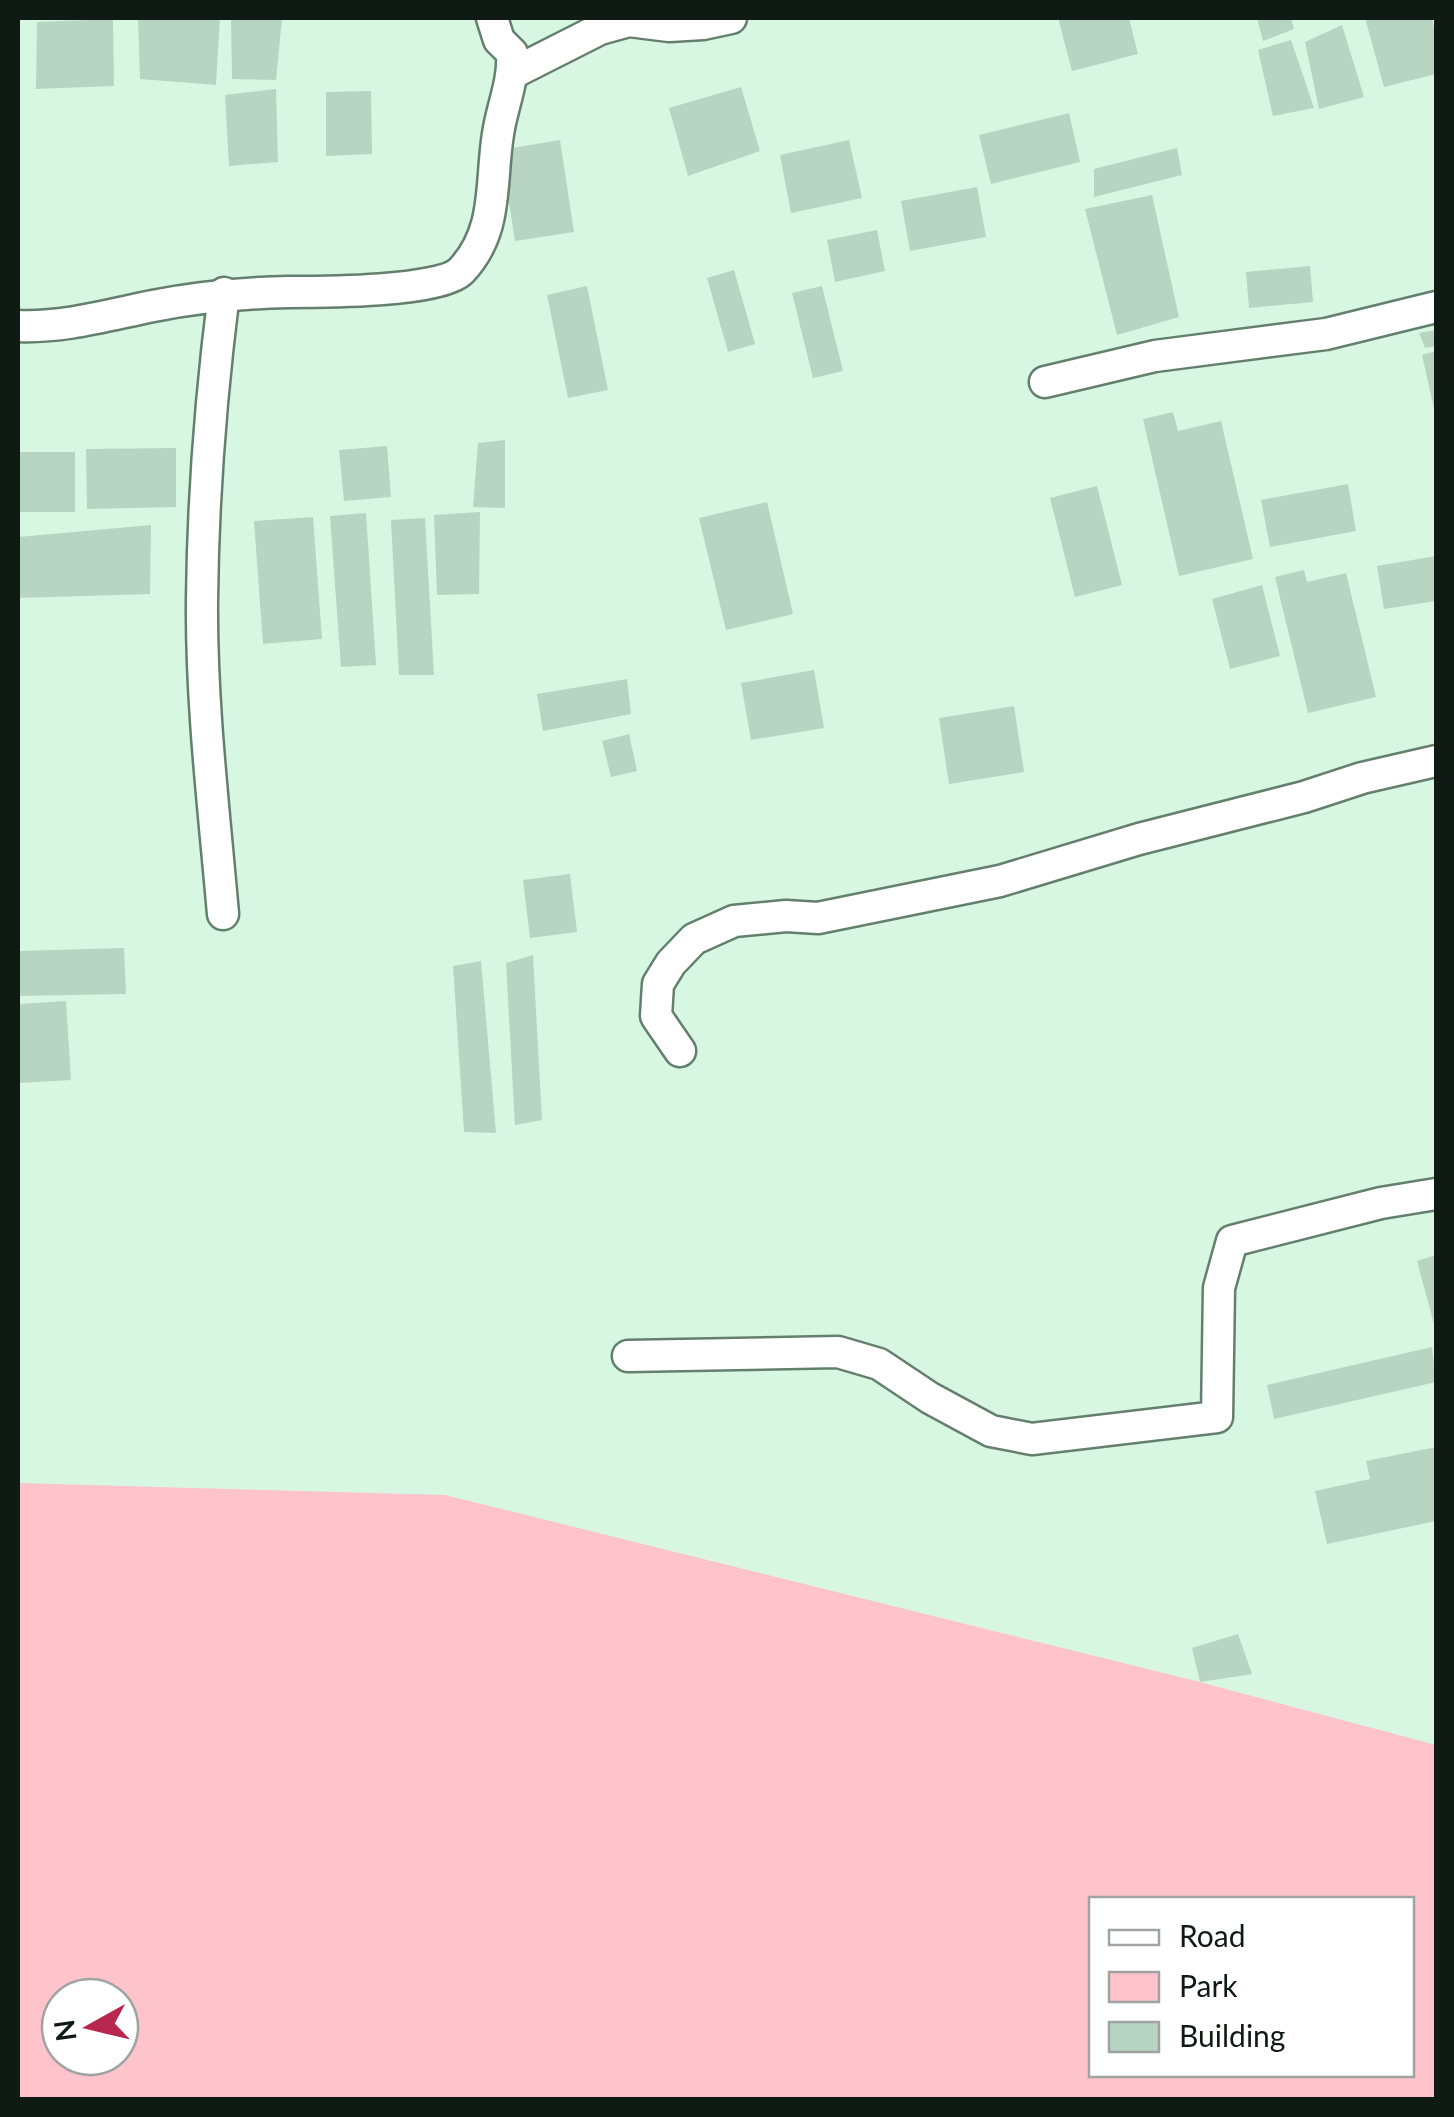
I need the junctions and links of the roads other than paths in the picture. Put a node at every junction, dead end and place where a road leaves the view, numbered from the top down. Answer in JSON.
{"nodes":[{"id":1,"x":492,"y":18,"type":"edge"},
{"id":2,"x":731,"y":18,"type":"edge"},
{"id":3,"x":514,"y":73,"type":"junction"},
{"id":4,"x":224,"y":293,"type":"junction"},
{"id":5,"x":1436,"y":307,"type":"edge"},
{"id":6,"x":18,"y":326,"type":"edge"},
{"id":7,"x":1045,"y":382,"type":"dead end"},
{"id":8,"x":1436,"y":761,"type":"edge"},
{"id":9,"x":223,"y":914,"type":"dead end"},
{"id":10,"x":680,"y":1052,"type":"dead end"},
{"id":11,"x":1436,"y":1194,"type":"edge"},
{"id":12,"x":628,"y":1356,"type":"dead end"}],
"edges":[{"from":1,"to":3,"type":"street"},
{"from":2,"to":3,"type":"street"},
{"from":3,"to":4,"type":"street"},
{"from":4,"to":6,"type":"street"},
{"from":4,"to":9,"type":"street"},
{"from":5,"to":7,"type":"street"},
{"from":8,"to":10,"type":"street"},
{"from":11,"to":12,"type":"street"}]}
